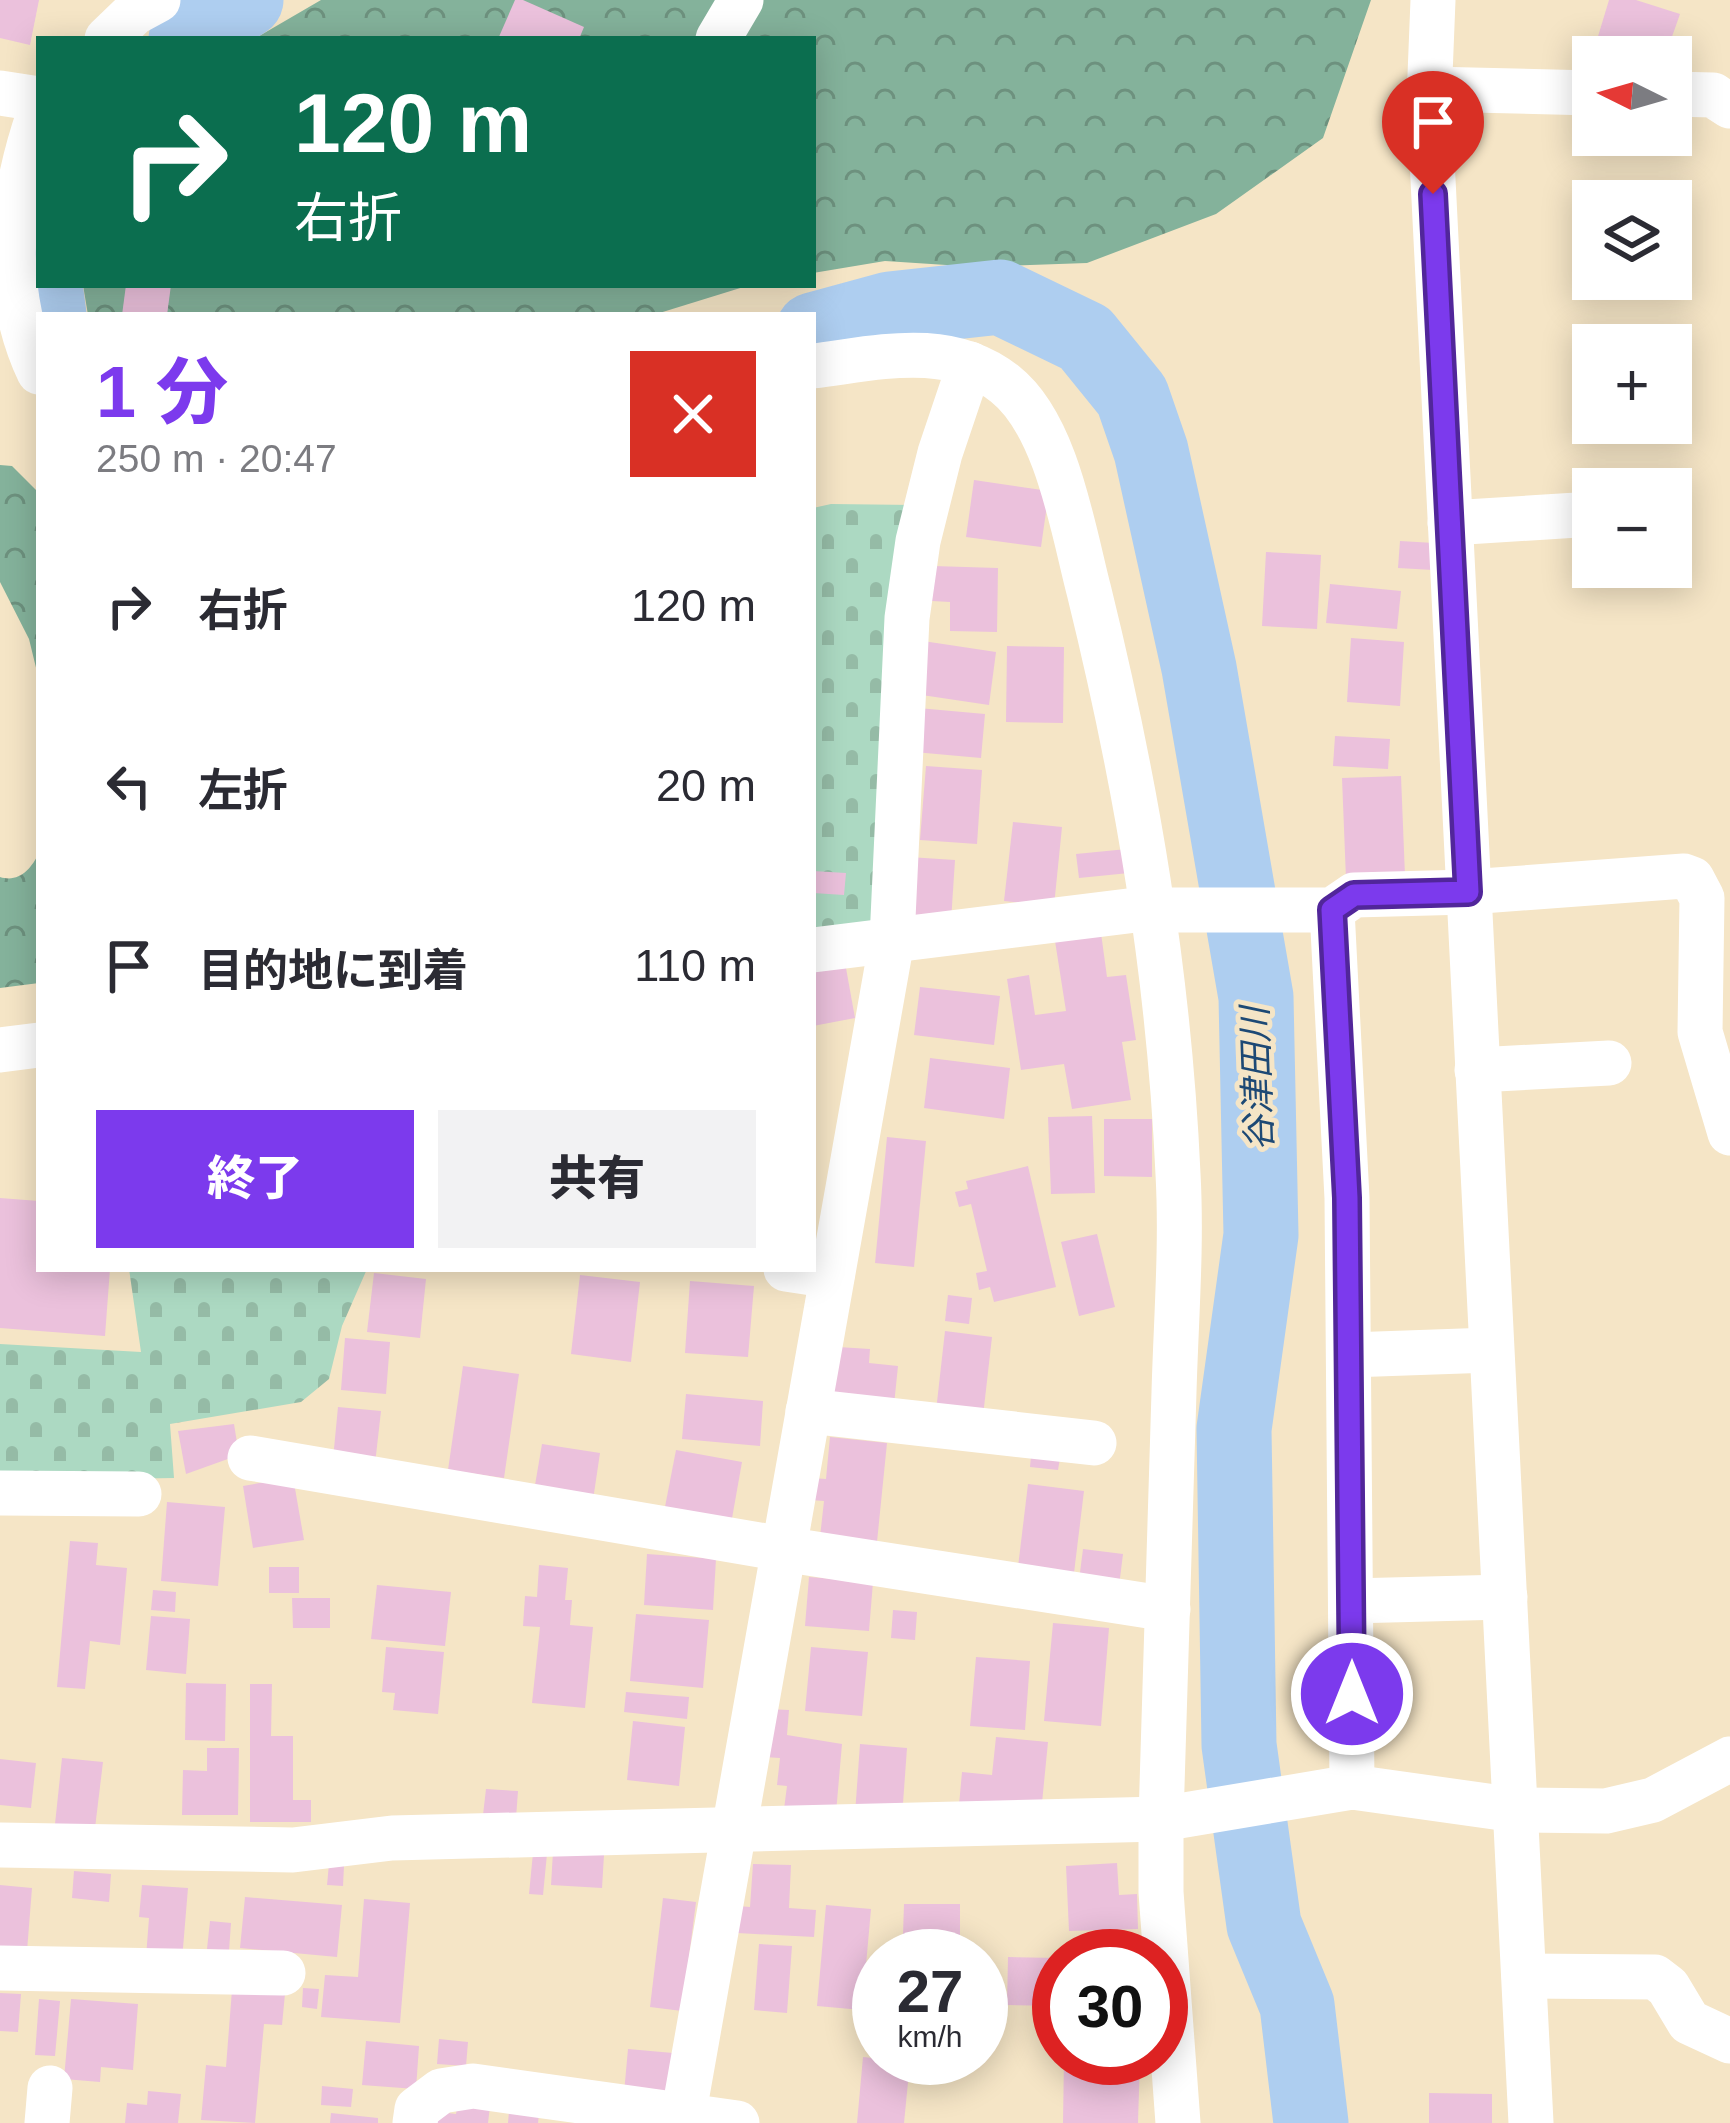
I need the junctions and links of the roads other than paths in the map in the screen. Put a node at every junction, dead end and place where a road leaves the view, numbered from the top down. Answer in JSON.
{"nodes":[{"id":1,"x":158,"y":0,"type":"edge"},
{"id":2,"x":741,"y":0,"type":"edge"},
{"id":3,"x":1433,"y":0,"type":"edge"},
{"id":4,"x":110,"y":36,"type":"edge"},
{"id":5,"x":720,"y":36,"type":"edge"},
{"id":6,"x":1429,"y":89,"type":"junction"},
{"id":7,"x":1572,"y":92,"type":"edge"},
{"id":8,"x":0,"y":93,"type":"edge"},
{"id":9,"x":1692,"y":94,"type":"edge"},
{"id":10,"x":36,"y":99,"type":"edge"},
{"id":11,"x":1730,"y":106,"type":"edge"},
{"id":12,"x":36,"y":122,"type":"edge"},
{"id":13,"x":36,"y":363,"type":"edge"},
{"id":14,"x":970,"y":364,"type":"junction"},
{"id":15,"x":816,"y":366,"type":"edge"},
{"id":16,"x":1572,"y":515,"type":"edge"},
{"id":17,"x":1450,"y":523,"type":"junction"},
{"id":18,"x":1468,"y":892,"type":"junction"},
{"id":19,"x":1316,"y":910,"type":"junction"},
{"id":20,"x":1171,"y":912,"type":"junction"},
{"id":21,"x":892,"y":940,"type":"junction"},
{"id":22,"x":816,"y":950,"type":"edge"},
{"id":23,"x":36,"y":1045,"type":"edge"},
{"id":24,"x":0,"y":1050,"type":"edge"},
{"id":25,"x":1609,"y":1063,"type":"dead end"},
{"id":26,"x":1477,"y":1070,"type":"junction"},
{"id":27,"x":1730,"y":1133,"type":"edge"},
{"id":28,"x":806,"y":1272,"type":"edge"},
{"id":29,"x":832,"y":1276,"type":"junction"},
{"id":30,"x":1491,"y":1350,"type":"junction"},
{"id":31,"x":1349,"y":1355,"type":"junction"},
{"id":32,"x":808,"y":1412,"type":"junction"},
{"id":33,"x":1094,"y":1443,"type":"dead end"},
{"id":34,"x":250,"y":1458,"type":"dead end"},
{"id":35,"x":0,"y":1493,"type":"edge"},
{"id":36,"x":139,"y":1494,"type":"dead end"},
{"id":37,"x":783,"y":1550,"type":"junction"},
{"id":38,"x":1504,"y":1597,"type":"junction"},
{"id":39,"x":1351,"y":1601,"type":"junction"},
{"id":40,"x":1168,"y":1609,"type":"junction"},
{"id":41,"x":1730,"y":1759,"type":"edge"},
{"id":42,"x":1336,"y":1790,"type":"junction"},
{"id":43,"x":1516,"y":1810,"type":"junction"},
{"id":44,"x":1161,"y":1819,"type":"junction"},
{"id":45,"x":732,"y":1831,"type":"junction"},
{"id":46,"x":0,"y":1845,"type":"edge"},
{"id":47,"x":0,"y":1968,"type":"edge"},
{"id":48,"x":284,"y":1972,"type":"dead end"},
{"id":49,"x":1524,"y":1976,"type":"junction"},
{"id":50,"x":1730,"y":2041,"type":"edge"},
{"id":51,"x":683,"y":2119,"type":"edge"},
{"id":52,"x":415,"y":2123,"type":"edge"},
{"id":53,"x":737,"y":2123,"type":"edge"},
{"id":54,"x":1178,"y":2123,"type":"edge"},
{"id":55,"x":1531,"y":2123,"type":"edge"}],
"edges":[{"from":1,"to":4,"type":"street"},
{"from":2,"to":5,"type":"street"},
{"from":3,"to":6,"type":"street"},
{"from":6,"to":7,"type":"street"},
{"from":6,"to":17,"type":"street"},
{"from":8,"to":10,"type":"street"},
{"from":9,"to":11,"type":"street"},
{"from":12,"to":13,"type":"street"},
{"from":14,"to":15,"type":"street"},
{"from":14,"to":20,"type":"street"},
{"from":14,"to":21,"type":"street"},
{"from":16,"to":17,"type":"street"},
{"from":17,"to":18,"type":"street"},
{"from":18,"to":19,"type":"street"},
{"from":18,"to":26,"type":"street"},
{"from":18,"to":27,"type":"street"},
{"from":19,"to":20,"type":"street"},
{"from":19,"to":31,"type":"street"},
{"from":20,"to":21,"type":"street"},
{"from":20,"to":40,"type":"street"},
{"from":21,"to":22,"type":"street"},
{"from":21,"to":29,"type":"street"},
{"from":23,"to":24,"type":"street"},
{"from":25,"to":26,"type":"street"},
{"from":26,"to":30,"type":"street"},
{"from":28,"to":29,"type":"street"},
{"from":29,"to":32,"type":"street"},
{"from":30,"to":31,"type":"street"},
{"from":30,"to":38,"type":"street"},
{"from":31,"to":39,"type":"street"},
{"from":32,"to":33,"type":"street"},
{"from":32,"to":37,"type":"street"},
{"from":34,"to":37,"type":"street"},
{"from":35,"to":36,"type":"street"},
{"from":37,"to":40,"type":"street"},
{"from":37,"to":45,"type":"street"},
{"from":38,"to":39,"type":"street"},
{"from":38,"to":43,"type":"street"},
{"from":39,"to":42,"type":"street"},
{"from":40,"to":44,"type":"street"},
{"from":41,"to":43,"type":"street"},
{"from":42,"to":43,"type":"street"},
{"from":42,"to":44,"type":"street"},
{"from":43,"to":49,"type":"street"},
{"from":44,"to":45,"type":"street"},
{"from":44,"to":54,"type":"street"},
{"from":45,"to":46,"type":"street"},
{"from":45,"to":51,"type":"street"},
{"from":47,"to":48,"type":"street"},
{"from":49,"to":50,"type":"street"},
{"from":49,"to":55,"type":"street"},
{"from":51,"to":52,"type":"street"},
{"from":51,"to":53,"type":"street"}]}
